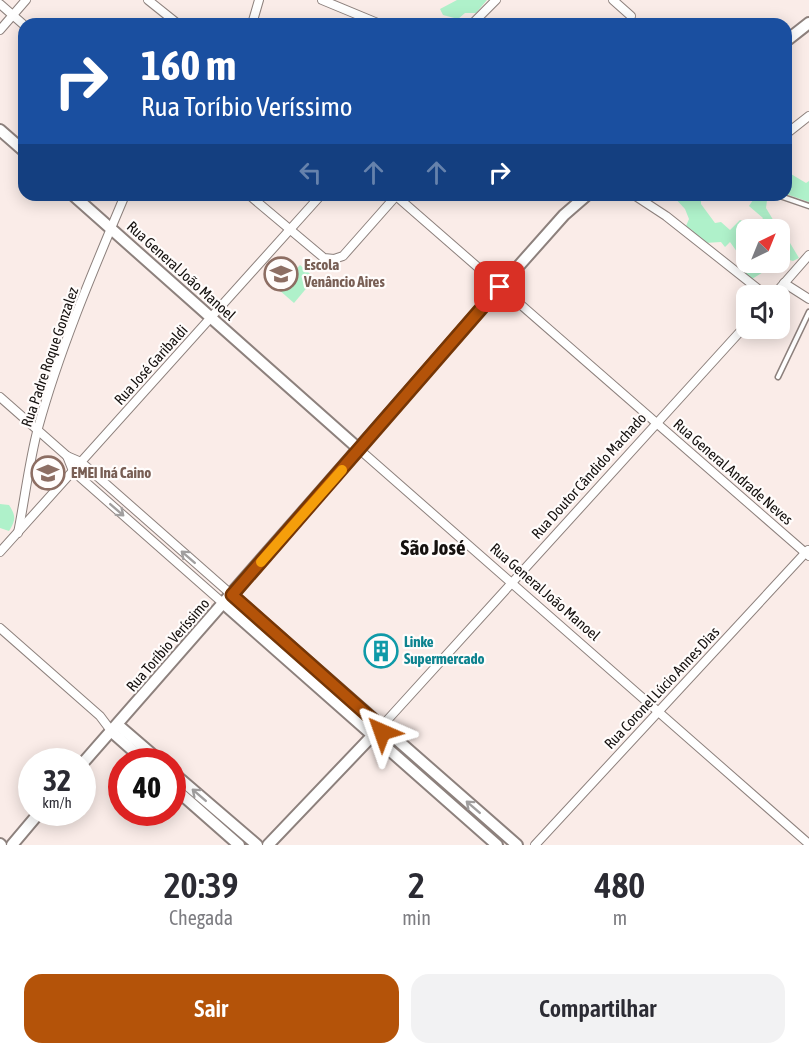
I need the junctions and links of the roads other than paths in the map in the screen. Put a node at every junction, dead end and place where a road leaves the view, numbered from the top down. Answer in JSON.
{"nodes":[{"id":1,"x":26,"y":0,"type":"edge"},
{"id":2,"x":148,"y":0,"type":"edge"},
{"id":3,"x":259,"y":0,"type":"edge"},
{"id":4,"x":322,"y":0,"type":"edge"},
{"id":5,"x":496,"y":0,"type":"edge"},
{"id":6,"x":613,"y":0,"type":"edge"},
{"id":7,"x":0,"y":4,"type":"edge"},
{"id":8,"x":13,"y":15,"type":"junction"},
{"id":9,"x":631,"y":16,"type":"dead end"},
{"id":10,"x":170,"y":18,"type":"edge"},
{"id":11,"x":254,"y":18,"type":"edge"},
{"id":12,"x":366,"y":18,"type":"edge"},
{"id":13,"x":478,"y":18,"type":"edge"},
{"id":14,"x":18,"y":20,"type":"edge"},
{"id":15,"x":809,"y":23,"type":"edge"},
{"id":16,"x":0,"y":30,"type":"edge"},
{"id":17,"x":792,"y":36,"type":"edge"},
{"id":18,"x":809,"y":116,"type":"edge"},
{"id":19,"x":0,"y":130,"type":"edge"},
{"id":20,"x":792,"y":130,"type":"edge"},
{"id":21,"x":18,"y":146,"type":"edge"},
{"id":22,"x":792,"y":200,"type":"edge"},
{"id":23,"x":80,"y":201,"type":"edge"},
{"id":24,"x":123,"y":201,"type":"edge"},
{"id":25,"x":256,"y":201,"type":"edge"},
{"id":26,"x":316,"y":201,"type":"edge"},
{"id":27,"x":391,"y":201,"type":"edge"},
{"id":28,"x":403,"y":201,"type":"edge"},
{"id":29,"x":580,"y":201,"type":"edge"},
{"id":30,"x":643,"y":201,"type":"edge"},
{"id":31,"x":809,"y":206,"type":"edge"},
{"id":32,"x":111,"y":229,"type":"junction"},
{"id":33,"x":289,"y":230,"type":"junction"},
{"id":34,"x":809,"y":255,"type":"edge"},
{"id":35,"x":784,"y":283,"type":"joint"},
{"id":36,"x":753,"y":285,"type":"edge"},
{"id":37,"x":500,"y":287,"type":"junction"},
{"id":38,"x":809,"y":299,"type":"edge"},
{"id":39,"x":809,"y":312,"type":"edge"},
{"id":40,"x":211,"y":318,"type":"junction"},
{"id":41,"x":736,"y":336,"type":"edge"},
{"id":42,"x":778,"y":377,"type":"dead end"},
{"id":43,"x":0,"y":398,"type":"edge"},
{"id":44,"x":655,"y":423,"type":"junction"},
{"id":45,"x":38,"y":430,"type":"junction"},
{"id":46,"x":360,"y":450,"type":"junction"},
{"id":47,"x":67,"y":456,"type":"junction"},
{"id":48,"x":81,"y":462,"type":"junction"},
{"id":49,"x":73,"y":471,"type":"junction"},
{"id":50,"x":18,"y":532,"type":"junction"},
{"id":51,"x":0,"y":552,"type":"edge"},
{"id":52,"x":808,"y":552,"type":"edge"},
{"id":53,"x":513,"y":583,"type":"junction"},
{"id":54,"x":228,"y":600,"type":"junction"},
{"id":55,"x":0,"y":628,"type":"edge"},
{"id":56,"x":659,"y":711,"type":"junction"},
{"id":57,"x":381,"y":727,"type":"junction"},
{"id":58,"x":115,"y":728,"type":"junction"},
{"id":59,"x":372,"y":736,"type":"junction"},
{"id":60,"x":133,"y":748,"type":"edge"},
{"id":61,"x":142,"y":748,"type":"edge"},
{"id":62,"x":96,"y":749,"type":"edge"},
{"id":63,"x":186,"y":790,"type":"edge"},
{"id":64,"x":213,"y":814,"type":"junction"},
{"id":65,"x":28,"y":826,"type":"edge"},
{"id":66,"x":805,"y":841,"type":"edge"},
{"id":67,"x":12,"y":845,"type":"edge"},
{"id":68,"x":238,"y":845,"type":"edge"},
{"id":69,"x":257,"y":845,"type":"edge"},
{"id":70,"x":268,"y":845,"type":"edge"},
{"id":71,"x":497,"y":845,"type":"edge"},
{"id":72,"x":517,"y":845,"type":"edge"},
{"id":73,"x":535,"y":845,"type":"edge"}],
"edges":[{"from":1,"to":8,"type":"street"},
{"from":2,"to":10,"type":"street"},
{"from":3,"to":11,"type":"street"},
{"from":4,"to":12,"type":"street"},
{"from":5,"to":13,"type":"street"},
{"from":6,"to":9,"type":"street"},
{"from":7,"to":8,"type":"street"},
{"from":8,"to":14,"type":"street"},
{"from":8,"to":16,"type":"street"},
{"from":15,"to":17,"type":"street"},
{"from":18,"to":20,"type":"street"},
{"from":19,"to":21,"type":"street"},
{"from":22,"to":31,"type":"lane"},
{"from":23,"to":32,"type":"street","name":"Rua General João Manoel"},
{"from":24,"to":32,"type":"street","name":"Rua Padre Roque Gonzalez"},
{"from":25,"to":33,"type":"street"},
{"from":26,"to":33,"type":"street","name":"Rua José Garibaldi"},
{"from":27,"to":33,"type":"street"},
{"from":28,"to":37,"type":"street","name":"Rua General Andrade Neves"},
{"from":29,"to":37,"type":"street","name":"Rua Toríbio Veríssimo"},
{"from":30,"to":36,"type":"street"},
{"from":32,"to":40,"type":"street","name":"Rua General João Manoel"},
{"from":32,"to":45,"type":"street","name":"Rua Padre Roque Gonzalez"},
{"from":33,"to":40,"type":"street","name":"Rua José Garibaldi"},
{"from":34,"to":35,"type":"street"},
{"from":35,"to":38,"type":"street"},
{"from":37,"to":44,"type":"street","name":"Rua General Andrade Neves"},
{"from":37,"to":46,"type":"street","name":"Rua Toríbio Veríssimo"},
{"from":39,"to":42,"type":"lane"},
{"from":40,"to":46,"type":"street","name":"Rua General João Manoel"},
{"from":40,"to":48,"type":"street","name":"Rua José Garibaldi"},
{"from":41,"to":44,"type":"street","name":"Rua Doutor Cândido Machado"},
{"from":43,"to":45,"type":"street"},
{"from":44,"to":52,"type":"street","name":"Rua General Andrade Neves"},
{"from":44,"to":53,"type":"street","name":"Rua Doutor Cândido Machado"},
{"from":45,"to":47,"type":"street"},
{"from":45,"to":50,"type":"street","name":"Rua Padre Roque Gonzalez"},
{"from":46,"to":53,"type":"street","name":"Rua General João Manoel"},
{"from":46,"to":54,"type":"street","name":"Rua Toríbio Veríssimo"},
{"from":47,"to":48,"type":"street"},
{"from":47,"to":49,"type":"street"},
{"from":48,"to":49,"type":"street","name":"Rua José Garibaldi"},
{"from":54,"to":48,"type":"street","one_way":true},
{"from":49,"to":50,"type":"street","name":"Rua José Garibaldi"},
{"from":49,"to":54,"type":"street","one_way":true},
{"from":50,"to":51,"type":"street","name":"Rua José Garibaldi"},
{"from":52,"to":56,"type":"street","name":"Rua Coronel Lúcio Annes Dias"},
{"from":53,"to":56,"type":"street","name":"Rua General João Manoel"},
{"from":53,"to":57,"type":"street","name":"Rua Doutor Cândido Machado"},
{"from":54,"to":57,"type":"street"},
{"from":54,"to":58,"type":"street","name":"Rua Toríbio Veríssimo"},
{"from":54,"to":59,"type":"street"},
{"from":55,"to":58,"type":"street"},
{"from":56,"to":66,"type":"street","name":"Rua General João Manoel"},
{"from":56,"to":73,"type":"street","name":"Rua Coronel Lúcio Annes Dias"},
{"from":57,"to":59,"type":"street","name":"Rua Doutor Cândido Machado"},
{"from":72,"to":57,"type":"street","one_way":true},
{"from":58,"to":60,"type":"street"},
{"from":58,"to":61,"type":"street"},
{"from":58,"to":62,"type":"street","name":"Rua Toríbio Veríssimo"},
{"from":59,"to":70,"type":"street","name":"Rua Doutor Cândido Machado"},
{"from":59,"to":71,"type":"street"},
{"from":63,"to":64,"type":"street"},
{"from":64,"to":68,"type":"street"},
{"from":64,"to":69,"type":"street"},
{"from":65,"to":67,"type":"street"}]}
